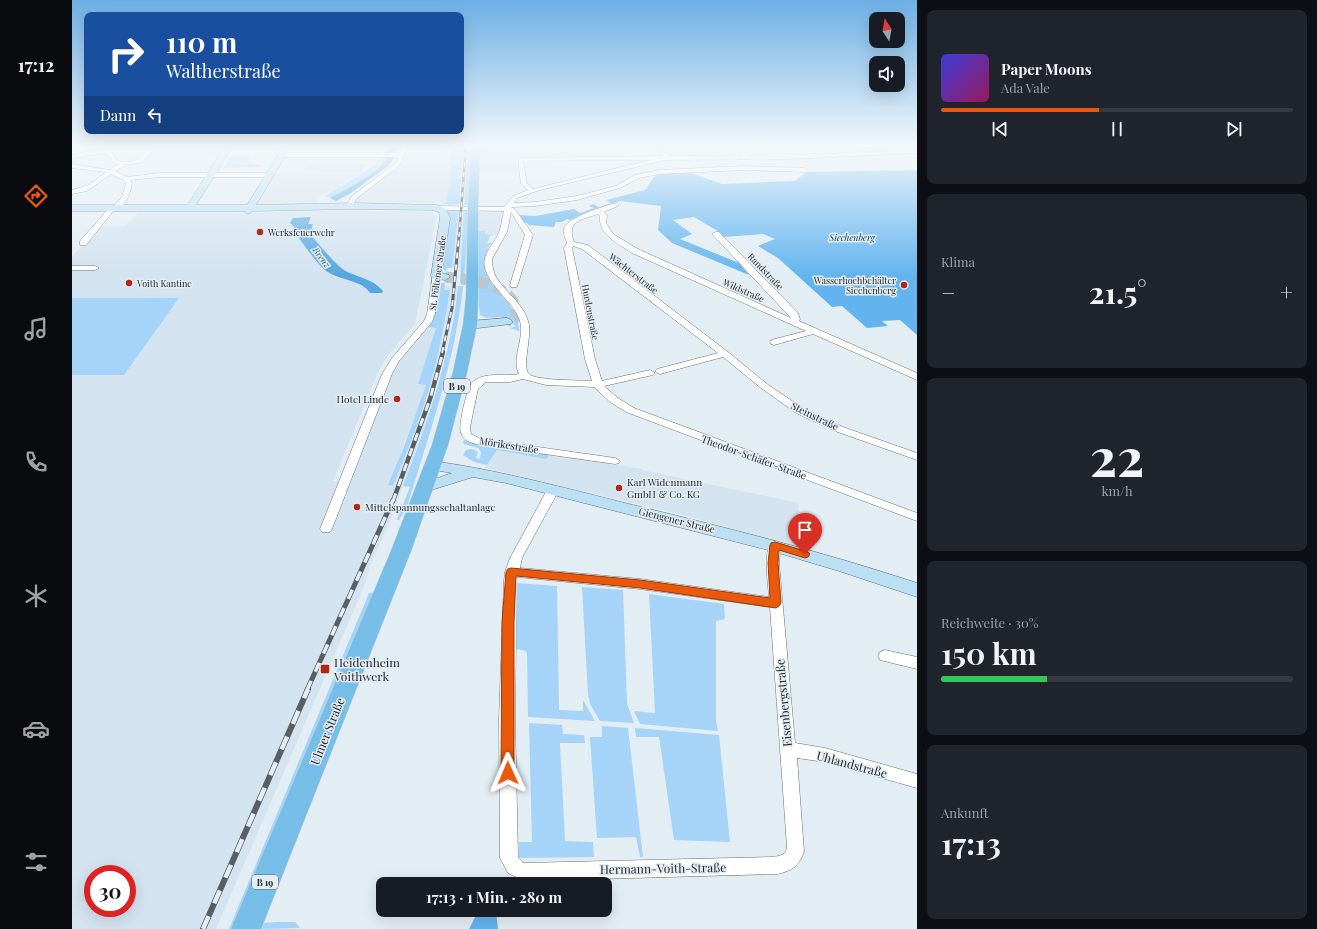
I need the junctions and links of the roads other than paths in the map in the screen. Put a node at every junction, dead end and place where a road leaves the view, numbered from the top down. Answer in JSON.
{"nodes":[{"id":1,"x":89,"y":188,"type":"edge"},
{"id":2,"x":127,"y":188,"type":"edge"},
{"id":3,"x":203,"y":188,"type":"edge"},
{"id":4,"x":262,"y":188,"type":"edge"},
{"id":5,"x":366,"y":188,"type":"edge"},
{"id":6,"x":474,"y":188,"type":"edge"},
{"id":7,"x":529,"y":188,"type":"edge"},
{"id":8,"x":543,"y":188,"type":"edge"},
{"id":9,"x":613,"y":188,"type":"edge"},
{"id":10,"x":532,"y":191,"type":"junction"},
{"id":11,"x":72,"y":192,"type":"edge"},
{"id":12,"x":616,"y":205,"type":"dead end"},
{"id":13,"x":349,"y":206,"type":"junction"},
{"id":14,"x":508,"y":206,"type":"junction"},
{"id":15,"x":438,"y":208,"type":"junction"},
{"id":16,"x":113,"y":209,"type":"junction"},
{"id":17,"x":72,"y":210,"type":"edge"},
{"id":18,"x":190,"y":210,"type":"junction"},
{"id":19,"x":249,"y":210,"type":"junction"},
{"id":20,"x":598,"y":212,"type":"junction"},
{"id":21,"x":716,"y":234,"type":"dead end"},
{"id":22,"x":83,"y":243,"type":"dead end"},
{"id":23,"x":571,"y":244,"type":"junction"},
{"id":24,"x":72,"y":268,"type":"edge"},
{"id":25,"x":95,"y":268,"type":"dead end"},
{"id":26,"x":441,"y":276,"type":"joint"},
{"id":27,"x":507,"y":278,"type":"dead end"},
{"id":28,"x":507,"y":322,"type":"dead end"},
{"id":29,"x":791,"y":322,"type":"junction"},
{"id":30,"x":470,"y":325,"type":"junction"},
{"id":31,"x":814,"y":331,"type":"junction"},
{"id":32,"x":774,"y":342,"type":"dead end"},
{"id":33,"x":725,"y":354,"type":"junction"},
{"id":34,"x":660,"y":371,"type":"dead end"},
{"id":35,"x":650,"y":373,"type":"dead end"},
{"id":36,"x":525,"y":376,"type":"junction"},
{"id":37,"x":917,"y":377,"type":"edge"},
{"id":38,"x":598,"y":384,"type":"junction"},
{"id":39,"x":917,"y":457,"type":"edge"},
{"id":40,"x":615,"y":461,"type":"dead end"},
{"id":41,"x":433,"y":466,"type":"junction"},
{"id":42,"x":474,"y":472,"type":"junction"},
{"id":43,"x":425,"y":487,"type":"junction"},
{"id":44,"x":553,"y":490,"type":"junction"},
{"id":45,"x":917,"y":517,"type":"edge"},
{"id":46,"x":326,"y":529,"type":"dead end"},
{"id":47,"x":775,"y":545,"type":"junction"},
{"id":48,"x":511,"y":572,"type":"junction"},
{"id":49,"x":917,"y":590,"type":"edge"},
{"id":50,"x":776,"y":603,"type":"junction"},
{"id":51,"x":885,"y":656,"type":"dead end"},
{"id":52,"x":917,"y":662,"type":"edge"},
{"id":53,"x":787,"y":749,"type":"junction"},
{"id":54,"x":917,"y":781,"type":"edge"},
{"id":55,"x":792,"y":860,"type":"joint"},
{"id":56,"x":246,"y":929,"type":"edge"}],
"edges":[{"from":1,"to":11,"type":"street"},
{"from":2,"to":16,"type":"street"},
{"from":3,"to":18,"type":"main road"},
{"from":4,"to":19,"type":"main road"},
{"from":5,"to":13,"type":"street"},
{"from":6,"to":30,"type":"main road","number":"B 19"},
{"from":7,"to":10,"type":"street"},
{"from":8,"to":10,"type":"street"},
{"from":9,"to":14,"type":"street"},
{"from":10,"to":14,"type":"street"},
{"from":12,"to":20,"type":"street"},
{"from":13,"to":15,"type":"main road"},
{"from":13,"to":19,"type":"main road"},
{"from":14,"to":15,"type":"street"},
{"from":14,"to":27,"type":"street"},
{"from":14,"to":36,"type":"street"},
{"from":15,"to":26,"type":"main road","name":"St. Pöltener Straße"},
{"from":16,"to":17,"type":"main road"},
{"from":16,"to":18,"type":"main road"},
{"from":16,"to":22,"type":"street"},
{"from":18,"to":19,"type":"main road"},
{"from":20,"to":23,"type":"street"},
{"from":20,"to":29,"type":"street","name":"Wildstraße"},
{"from":21,"to":29,"type":"street","name":"Randstraße"},
{"from":23,"to":33,"type":"street","name":"Wächterstraße"},
{"from":23,"to":38,"type":"street","name":"Hurdenstraße"},
{"from":24,"to":25,"type":"street"},
{"from":26,"to":46,"type":"street","name":"St. Pöltener Straße"},
{"from":28,"to":30,"type":"main road"},
{"from":29,"to":31,"type":"street","name":"Wildstraße"},
{"from":30,"to":41,"type":"main road","number":"B 19"},
{"from":31,"to":32,"type":"street"},
{"from":31,"to":37,"type":"street","name":"Wildstraße"},
{"from":33,"to":34,"type":"street"},
{"from":33,"to":39,"type":"street","name":"Steinstraße"},
{"from":35,"to":38,"type":"street","name":"Mörikestraße"},
{"from":36,"to":38,"type":"street","name":"Mörikestraße"},
{"from":36,"to":40,"type":"street","name":"Mörikestraße"},
{"from":38,"to":45,"type":"street","name":"Theodor-Schäfer-Straße"},
{"from":41,"to":42,"type":"main road","name":"Giengener Straße"},
{"from":41,"to":43,"type":"main road","name":"Ulmer Straße","number":"B 19"},
{"from":42,"to":43,"type":"main road"},
{"from":42,"to":44,"type":"main road","name":"Giengener Straße"},
{"from":43,"to":56,"type":"main road","name":"Ulmer Straße","number":"B 19"},
{"from":44,"to":47,"type":"main road","name":"Giengener Straße"},
{"from":44,"to":48,"type":"street","name":"Hermann-Voith-Straße"},
{"from":47,"to":49,"type":"main road","name":"Giengener Straße"},
{"from":47,"to":50,"type":"street","name":"Eisenbergstraße"},
{"from":48,"to":50,"type":"street"},
{"from":48,"to":55,"type":"street","name":"Hermann-Voith-Straße"},
{"from":50,"to":53,"type":"street","name":"Eisenbergstraße"},
{"from":51,"to":52,"type":"street"},
{"from":53,"to":54,"type":"street","name":"Uhlandstraße"},
{"from":53,"to":55,"type":"street","name":"Eisenbergstraße"}]}
